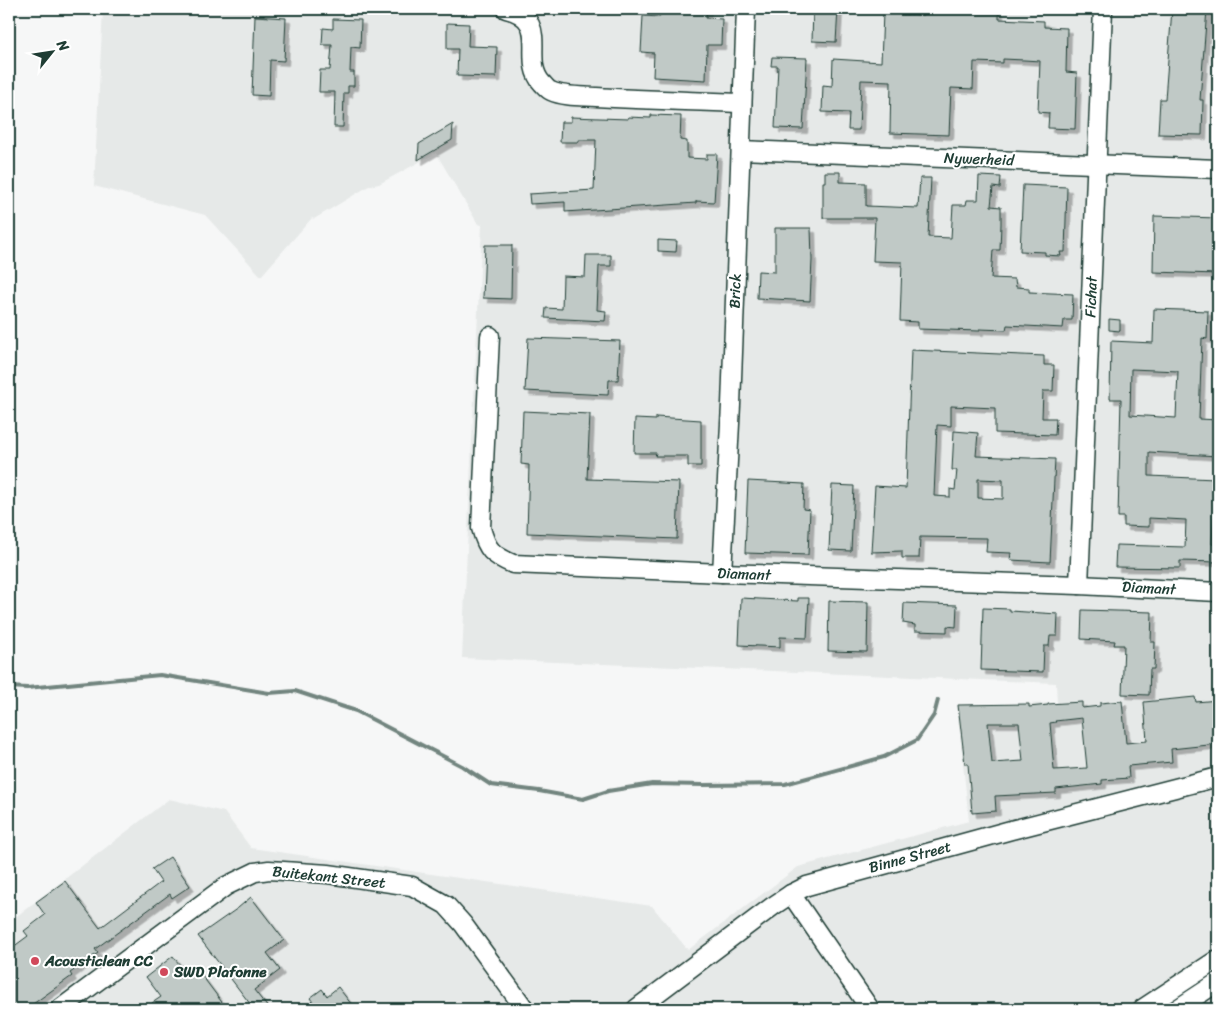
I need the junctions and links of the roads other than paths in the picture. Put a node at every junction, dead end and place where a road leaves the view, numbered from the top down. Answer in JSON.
{"nodes":[{"id":1,"x":506,"y":9,"type":"edge"},
{"id":2,"x":746,"y":9,"type":"edge"},
{"id":3,"x":1103,"y":9,"type":"edge"},
{"id":4,"x":742,"y":103,"type":"junction"},
{"id":5,"x":741,"y":150,"type":"junction"},
{"id":6,"x":1097,"y":164,"type":"junction"},
{"id":7,"x":1218,"y":169,"type":"edge"},
{"id":8,"x":490,"y":336,"type":"dead end"},
{"id":9,"x":722,"y":574,"type":"junction"},
{"id":10,"x":1079,"y":584,"type":"junction"},
{"id":11,"x":1218,"y":592,"type":"edge"},
{"id":12,"x":1218,"y":777,"type":"edge"},
{"id":13,"x":791,"y":894,"type":"junction"},
{"id":14,"x":1218,"y":958,"type":"edge"},
{"id":15,"x":1218,"y":982,"type":"edge"},
{"id":16,"x":60,"y":1009,"type":"edge"},
{"id":17,"x":526,"y":1009,"type":"edge"},
{"id":18,"x":636,"y":1009,"type":"edge"},
{"id":19,"x":870,"y":1009,"type":"edge"},
{"id":20,"x":1142,"y":1009,"type":"edge"},
{"id":21,"x":1177,"y":1009,"type":"edge"}],
"edges":[{"from":1,"to":4,"type":"street"},
{"from":2,"to":4,"type":"street","name":"Brick"},
{"from":3,"to":6,"type":"street","name":"Fichat"},
{"from":4,"to":5,"type":"street","name":"Brick"},
{"from":5,"to":6,"type":"street","name":"Nywerheid"},
{"from":5,"to":9,"type":"street","name":"Brick"},
{"from":6,"to":7,"type":"street","name":"Nywerheid"},
{"from":6,"to":10,"type":"street","name":"Fichat"},
{"from":8,"to":9,"type":"street","name":"Diamant"},
{"from":9,"to":10,"type":"street","name":"Diamant"},
{"from":10,"to":11,"type":"street","name":"Diamant"},
{"from":12,"to":13,"type":"street","name":"Binne Street"},
{"from":13,"to":18,"type":"street","name":"Binne Street"},
{"from":13,"to":19,"type":"street"},
{"from":14,"to":20,"type":"street"},
{"from":15,"to":21,"type":"street"},
{"from":16,"to":17,"type":"street","name":"Buitekant Street"}]}
